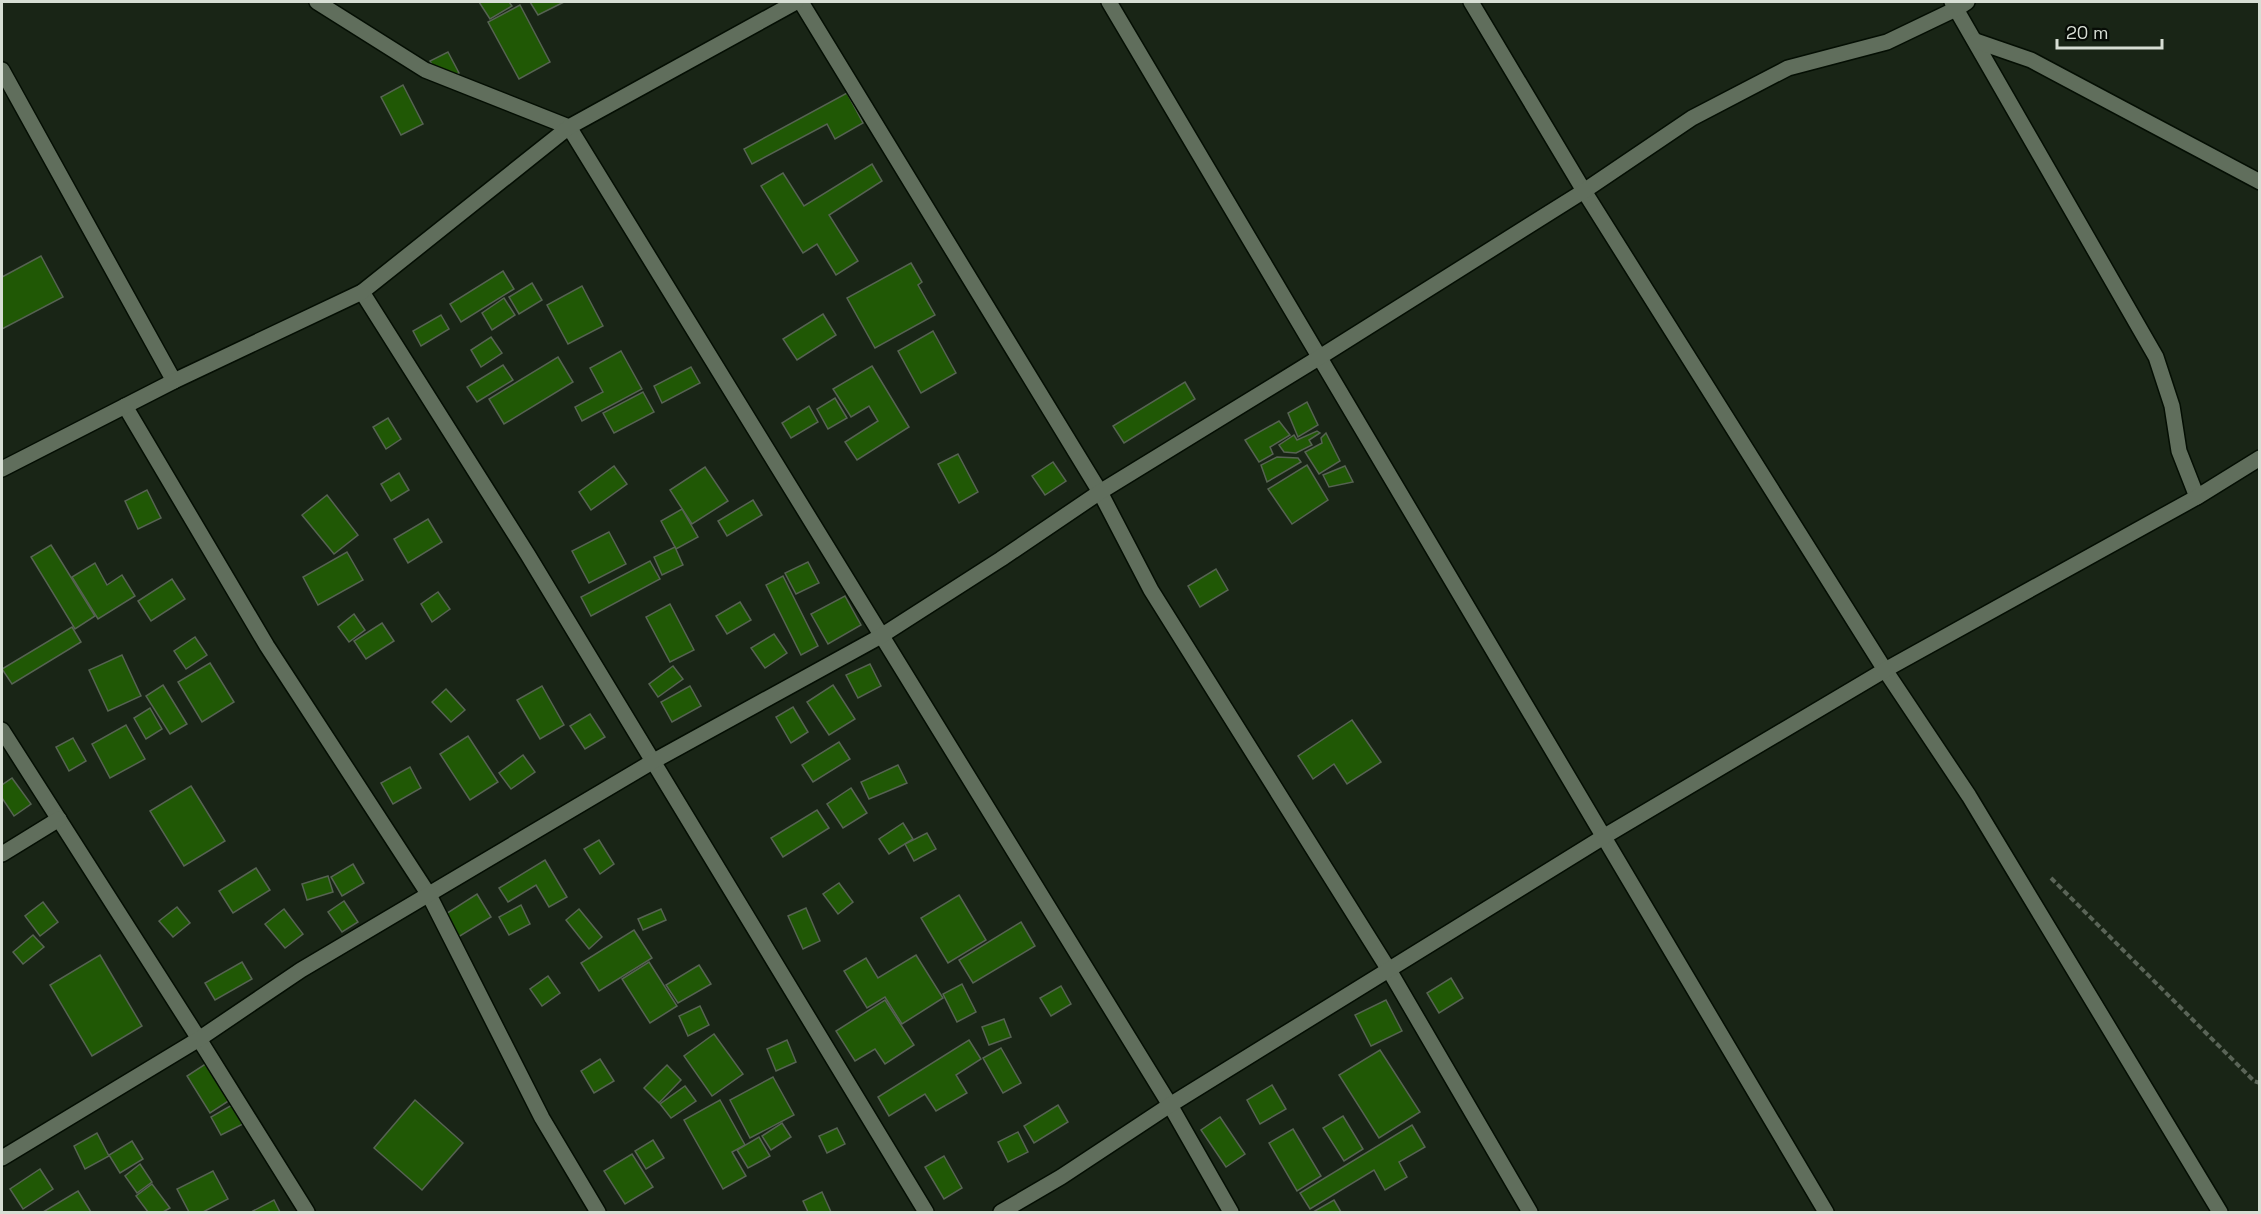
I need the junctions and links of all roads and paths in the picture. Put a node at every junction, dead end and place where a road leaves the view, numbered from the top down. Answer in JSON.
{"nodes":[{"id":1,"x":317,"y":2,"type":"edge"},
{"id":2,"x":796,"y":2,"type":"edge"},
{"id":3,"x":801,"y":2,"type":"edge"},
{"id":4,"x":1109,"y":2,"type":"edge"},
{"id":5,"x":1470,"y":2,"type":"edge"},
{"id":6,"x":1959,"y":4,"type":"edge"},
{"id":7,"x":1976,"y":41,"type":"junction"},
{"id":8,"x":2,"y":70,"type":"edge"},
{"id":9,"x":569,"y":127,"type":"junction"},
{"id":10,"x":2259,"y":182,"type":"edge"},
{"id":11,"x":1584,"y":191,"type":"junction"},
{"id":12,"x":362,"y":292,"type":"junction"},
{"id":13,"x":1320,"y":357,"type":"junction"},
{"id":14,"x":174,"y":381,"type":"junction"},
{"id":15,"x":125,"y":406,"type":"junction"},
{"id":16,"x":2259,"y":458,"type":"edge"},
{"id":17,"x":2,"y":468,"type":"edge"},
{"id":18,"x":1100,"y":492,"type":"junction"},
{"id":19,"x":2197,"y":497,"type":"junction"},
{"id":20,"x":881,"y":636,"type":"junction"},
{"id":21,"x":1885,"y":670,"type":"junction"},
{"id":22,"x":2,"y":730,"type":"edge"},
{"id":23,"x":652,"y":762,"type":"junction"},
{"id":24,"x":59,"y":819,"type":"junction"},
{"id":25,"x":1605,"y":836,"type":"junction"},
{"id":26,"x":2,"y":854,"type":"edge"},
{"id":27,"x":2044,"y":871,"type":"dead end"},
{"id":28,"x":429,"y":895,"type":"junction"},
{"id":29,"x":1389,"y":970,"type":"junction"},
{"id":30,"x":199,"y":1039,"type":"junction"},
{"id":31,"x":2259,"y":1083,"type":"edge"},
{"id":32,"x":1170,"y":1105,"type":"junction"},
{"id":33,"x":2,"y":1158,"type":"edge"},
{"id":34,"x":307,"y":1212,"type":"edge"},
{"id":35,"x":598,"y":1212,"type":"edge"},
{"id":36,"x":926,"y":1212,"type":"edge"},
{"id":37,"x":1001,"y":1212,"type":"edge"},
{"id":38,"x":1231,"y":1212,"type":"edge"},
{"id":39,"x":1530,"y":1212,"type":"edge"},
{"id":40,"x":1827,"y":1212,"type":"edge"},
{"id":41,"x":2220,"y":1212,"type":"edge"}],
"edges":[{"from":1,"to":9,"type":"street"},
{"from":2,"to":9,"type":"street"},
{"from":3,"to":18,"type":"street"},
{"from":4,"to":13,"type":"street"},
{"from":5,"to":11,"type":"street"},
{"from":6,"to":7,"type":"street"},
{"from":6,"to":11,"type":"street"},
{"from":7,"to":10,"type":"street"},
{"from":7,"to":19,"type":"street"},
{"from":8,"to":14,"type":"street"},
{"from":9,"to":12,"type":"street"},
{"from":9,"to":20,"type":"street"},
{"from":11,"to":13,"type":"street"},
{"from":11,"to":21,"type":"street"},
{"from":12,"to":14,"type":"street"},
{"from":12,"to":23,"type":"street"},
{"from":13,"to":18,"type":"street"},
{"from":13,"to":25,"type":"street"},
{"from":14,"to":15,"type":"street"},
{"from":15,"to":17,"type":"street"},
{"from":15,"to":28,"type":"street"},
{"from":16,"to":19,"type":"street"},
{"from":18,"to":20,"type":"street"},
{"from":18,"to":29,"type":"street"},
{"from":19,"to":21,"type":"street"},
{"from":20,"to":23,"type":"street"},
{"from":20,"to":32,"type":"street"},
{"from":21,"to":25,"type":"street"},
{"from":21,"to":41,"type":"street"},
{"from":22,"to":24,"type":"street"},
{"from":23,"to":28,"type":"street"},
{"from":23,"to":36,"type":"street"},
{"from":24,"to":26,"type":"street"},
{"from":24,"to":30,"type":"street"},
{"from":25,"to":29,"type":"street"},
{"from":25,"to":40,"type":"street"},
{"from":27,"to":31,"type":"path"},
{"from":28,"to":30,"type":"street"},
{"from":28,"to":35,"type":"street"},
{"from":29,"to":32,"type":"street"},
{"from":29,"to":39,"type":"street"},
{"from":30,"to":33,"type":"street"},
{"from":30,"to":34,"type":"street"},
{"from":32,"to":37,"type":"street"},
{"from":32,"to":38,"type":"street"}]}
